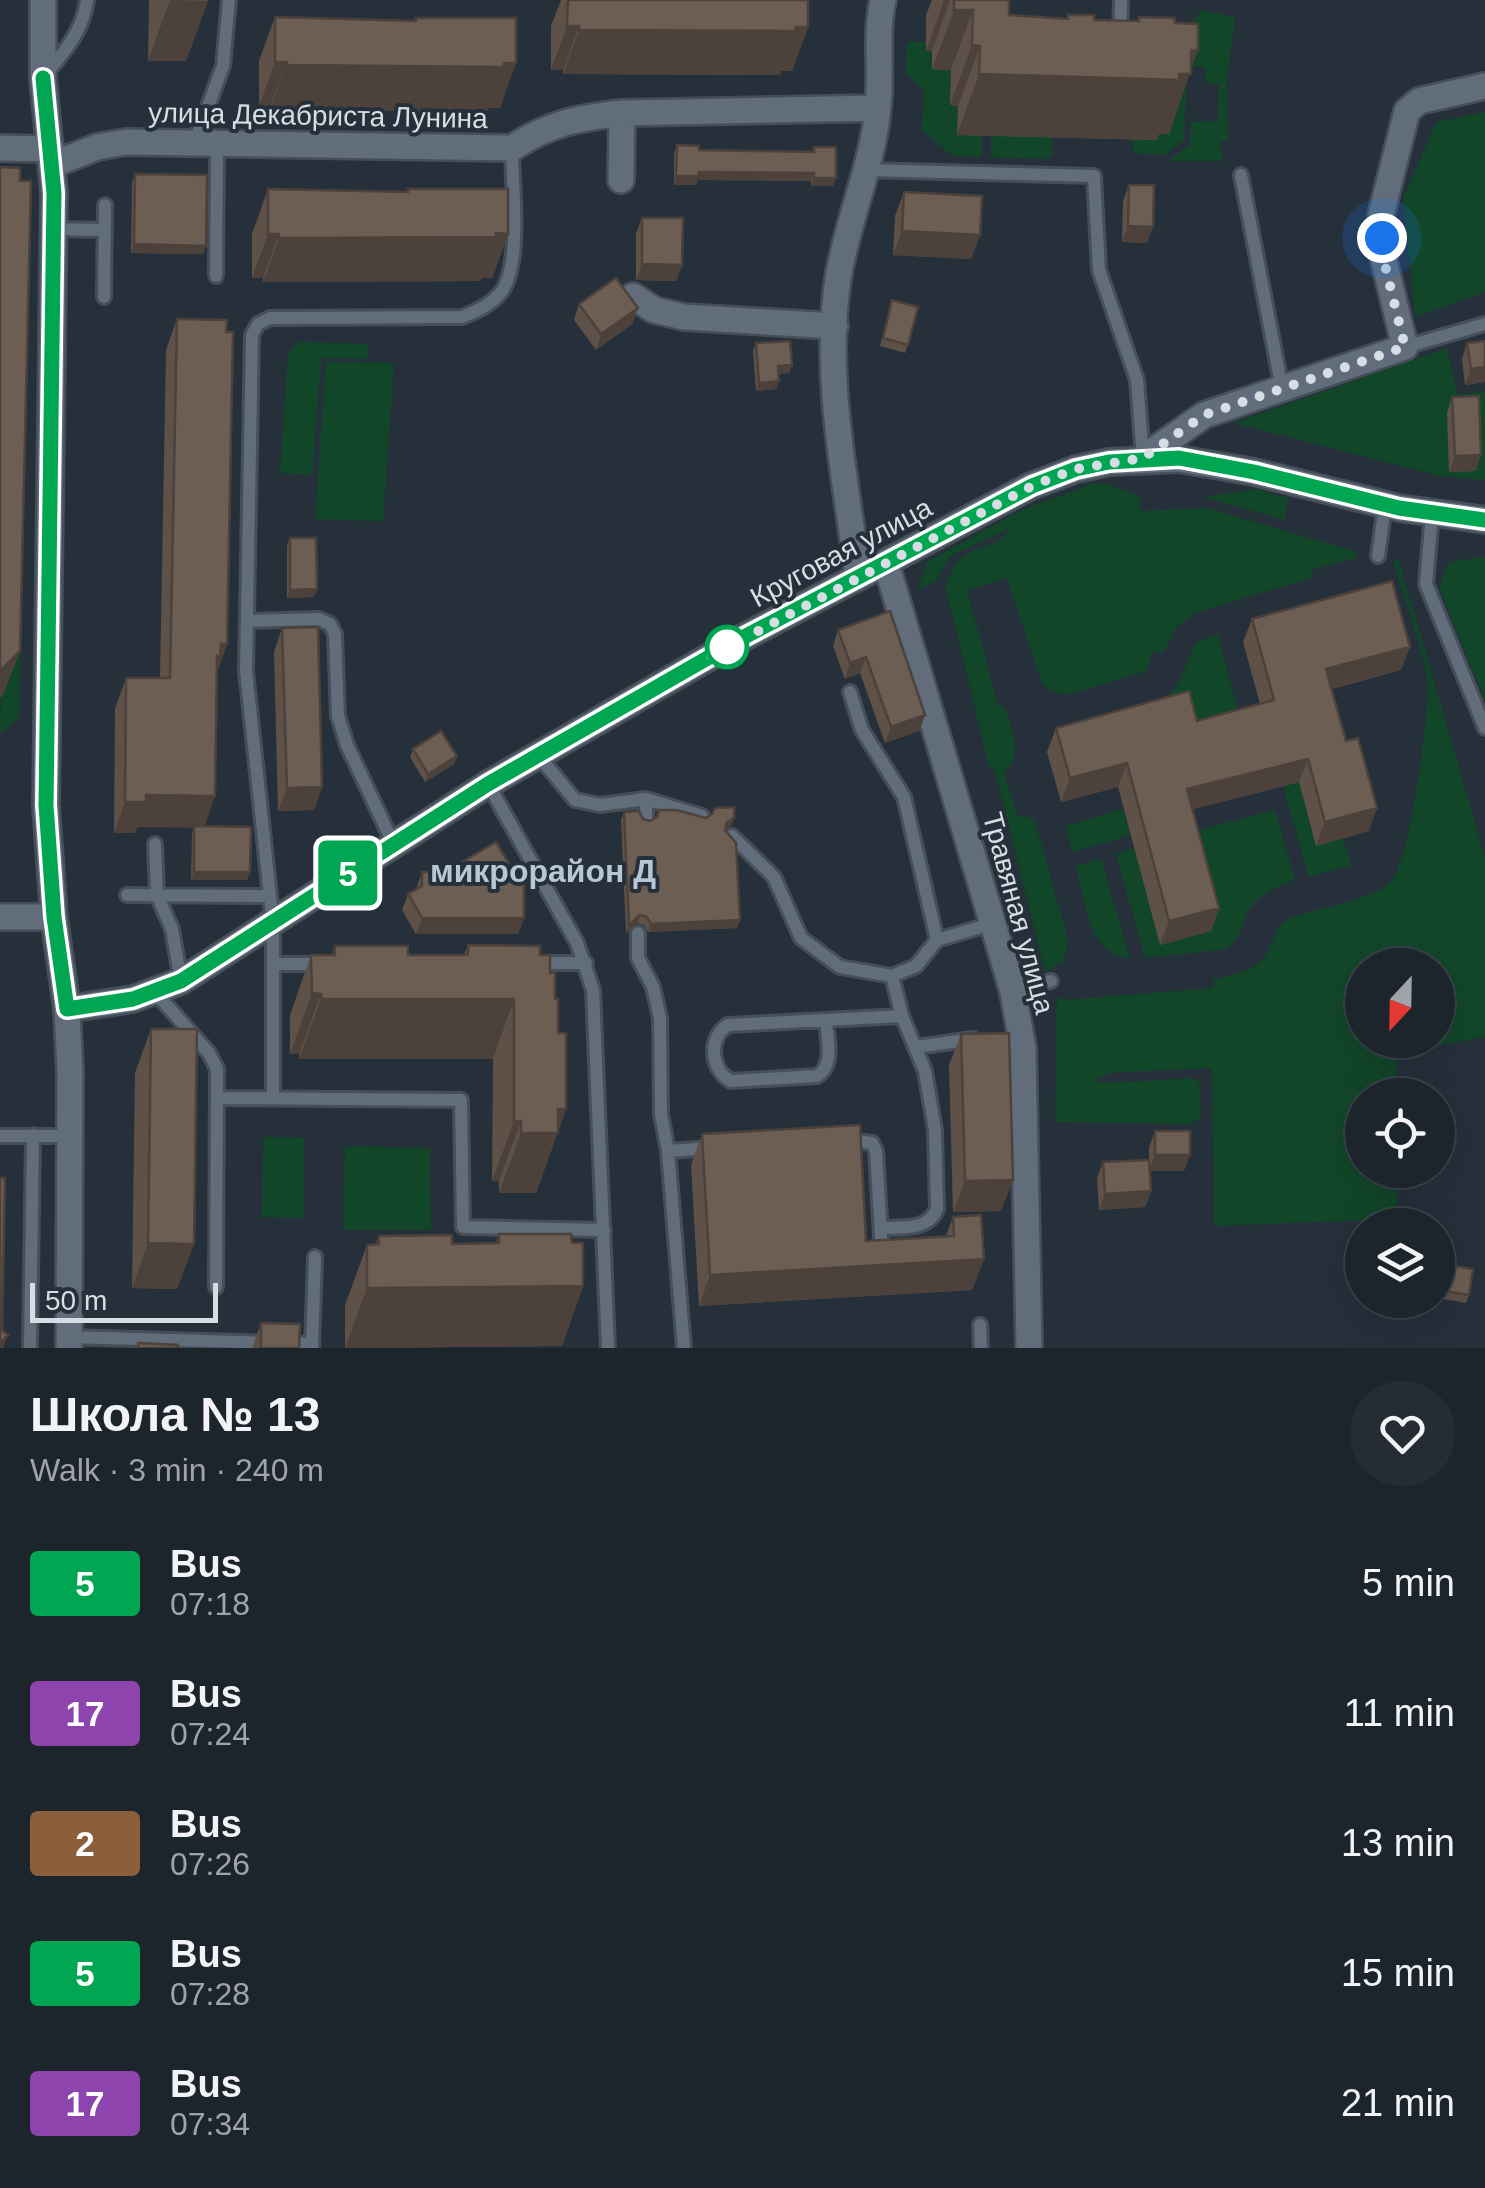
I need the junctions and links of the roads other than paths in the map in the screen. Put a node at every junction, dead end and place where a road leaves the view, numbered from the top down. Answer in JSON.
{"nodes":[{"id":1,"x":43,"y":0,"type":"edge"},
{"id":2,"x":87,"y":0,"type":"edge"},
{"id":3,"x":228,"y":0,"type":"edge"},
{"id":4,"x":883,"y":0,"type":"edge"},
{"id":5,"x":1121,"y":0,"type":"edge"},
{"id":6,"x":1120,"y":52,"type":"edge"},
{"id":7,"x":43,"y":78,"type":"junction"},
{"id":8,"x":1485,"y":86,"type":"edge"},
{"id":9,"x":878,"y":108,"type":"junction"},
{"id":10,"x":622,"y":113,"type":"junction"},
{"id":11,"x":206,"y":144,"type":"junction"},
{"id":12,"x":0,"y":148,"type":"edge"},
{"id":13,"x":512,"y":148,"type":"junction"},
{"id":14,"x":52,"y":157,"type":"junction"},
{"id":15,"x":865,"y":170,"type":"junction"},
{"id":16,"x":1241,"y":175,"type":"dead end"},
{"id":17,"x":621,"y":180,"type":"dead end"},
{"id":18,"x":106,"y":206,"type":"dead end"},
{"id":19,"x":54,"y":229,"type":"junction"},
{"id":20,"x":105,"y":230,"type":"junction"},
{"id":21,"x":216,"y":276,"type":"dead end"},
{"id":22,"x":633,"y":296,"type":"edge"},
{"id":23,"x":104,"y":298,"type":"dead end"},
{"id":24,"x":1485,"y":324,"type":"edge"},
{"id":25,"x":835,"y":326,"type":"junction"},
{"id":26,"x":1405,"y":347,"type":"junction"},
{"id":27,"x":1282,"y":388,"type":"junction"},
{"id":28,"x":1143,"y":458,"type":"junction"},
{"id":29,"x":1385,"y":504,"type":"junction"},
{"id":30,"x":1432,"y":514,"type":"junction"},
{"id":31,"x":1485,"y":520,"type":"edge"},
{"id":32,"x":1378,"y":556,"type":"dead end"},
{"id":33,"x":886,"y":563,"type":"junction"},
{"id":34,"x":858,"y":577,"type":"junction"},
{"id":35,"x":247,"y":621,"type":"junction"},
{"id":36,"x":850,"y":692,"type":"dead end"},
{"id":37,"x":1485,"y":728,"type":"edge"},
{"id":38,"x":538,"y":756,"type":"junction"},
{"id":39,"x":488,"y":784,"type":"junction"},
{"id":40,"x":646,"y":799,"type":"junction"},
{"id":41,"x":702,"y":816,"type":"edge"},
{"id":42,"x":646,"y":819,"type":"edge"},
{"id":43,"x":732,"y":836,"type":"edge"},
{"id":44,"x":394,"y":843,"type":"junction"},
{"id":45,"x":155,"y":844,"type":"dead end"},
{"id":46,"x":127,"y":894,"type":"dead end"},
{"id":47,"x":158,"y":895,"type":"junction"},
{"id":48,"x":270,"y":896,"type":"junction"},
{"id":49,"x":0,"y":917,"type":"edge"},
{"id":50,"x":54,"y":917,"type":"junction"},
{"id":51,"x":994,"y":922,"type":"junction"},
{"id":52,"x":273,"y":924,"type":"junction"},
{"id":53,"x":638,"y":932,"type":"dead end"},
{"id":54,"x":937,"y":940,"type":"junction"},
{"id":55,"x":530,"y":963,"type":"edge"},
{"id":56,"x":586,"y":963,"type":"junction"},
{"id":57,"x":274,"y":964,"type":"junction"},
{"id":58,"x":342,"y":964,"type":"edge"},
{"id":59,"x":892,"y":976,"type":"junction"},
{"id":60,"x":181,"y":981,"type":"junction"},
{"id":61,"x":1050,"y":981,"type":"dead end"},
{"id":62,"x":154,"y":992,"type":"junction"},
{"id":63,"x":1013,"y":992,"type":"junction"},
{"id":64,"x":67,"y":1009,"type":"junction"},
{"id":65,"x":902,"y":1016,"type":"junction"},
{"id":66,"x":826,"y":1020,"type":"junction"},
{"id":67,"x":988,"y":1036,"type":"edge"},
{"id":68,"x":916,"y":1047,"type":"junction"},
{"id":69,"x":217,"y":1098,"type":"junction"},
{"id":70,"x":273,"y":1098,"type":"junction"},
{"id":71,"x":0,"y":1136,"type":"edge"},
{"id":72,"x":33,"y":1136,"type":"junction"},
{"id":73,"x":70,"y":1136,"type":"junction"},
{"id":74,"x":824,"y":1142,"type":"edge"},
{"id":75,"x":726,"y":1147,"type":"edge"},
{"id":76,"x":668,"y":1150,"type":"junction"},
{"id":77,"x":880,"y":1228,"type":"junction"},
{"id":78,"x":604,"y":1230,"type":"junction"},
{"id":79,"x":882,"y":1253,"type":"edge"},
{"id":80,"x":315,"y":1257,"type":"dead end"},
{"id":81,"x":216,"y":1286,"type":"dead end"},
{"id":82,"x":980,"y":1325,"type":"dead end"},
{"id":83,"x":68,"y":1342,"type":"edge"},
{"id":84,"x":312,"y":1346,"type":"edge"},
{"id":85,"x":30,"y":1348,"type":"edge"},
{"id":86,"x":608,"y":1348,"type":"edge"},
{"id":87,"x":684,"y":1348,"type":"edge"},
{"id":88,"x":981,"y":1348,"type":"edge"},
{"id":89,"x":1029,"y":1348,"type":"edge"}],
"edges":[{"from":1,"to":7,"type":"street"},
{"from":2,"to":7,"type":"lane"},
{"from":3,"to":11,"type":"lane"},
{"from":4,"to":9,"type":"street"},
{"from":5,"to":6,"type":"lane"},
{"from":7,"to":14,"type":"street"},
{"from":8,"to":26,"type":"street"},
{"from":9,"to":10,"type":"street","name":"улица Декабриста Лунина"},
{"from":9,"to":15,"type":"street"},
{"from":10,"to":13,"type":"street","name":"улица Декабриста Лунина"},
{"from":10,"to":17,"type":"street"},
{"from":11,"to":13,"type":"street","name":"улица Декабриста Лунина"},
{"from":11,"to":14,"type":"street","name":"улица Декабриста Лунина"},
{"from":11,"to":21,"type":"lane"},
{"from":12,"to":14,"type":"street","name":"улица Декабриста Лунина"},
{"from":13,"to":35,"type":"lane"},
{"from":14,"to":19,"type":"street"},
{"from":15,"to":25,"type":"street"},
{"from":15,"to":28,"type":"lane"},
{"from":16,"to":27,"type":"lane"},
{"from":18,"to":20,"type":"lane"},
{"from":19,"to":20,"type":"lane"},
{"from":19,"to":50,"type":"street"},
{"from":20,"to":23,"type":"lane"},
{"from":22,"to":25,"type":"street"},
{"from":24,"to":26,"type":"lane"},
{"from":25,"to":34,"type":"street"},
{"from":26,"to":27,"type":"street"},
{"from":27,"to":28,"type":"street"},
{"from":28,"to":29,"type":"street","name":"Круговая улица"},
{"from":28,"to":33,"type":"street","name":"Круговая улица"},
{"from":29,"to":30,"type":"street","name":"Круговая улица"},
{"from":29,"to":32,"type":"lane"},
{"from":30,"to":31,"type":"street","name":"Круговая улица"},
{"from":30,"to":37,"type":"lane"},
{"from":33,"to":34,"type":"street","name":"Круговая улица"},
{"from":33,"to":51,"type":"street","name":"Травяная улица"},
{"from":34,"to":38,"type":"street","name":"Круговая улица"},
{"from":35,"to":44,"type":"lane"},
{"from":35,"to":48,"type":"lane"},
{"from":36,"to":54,"type":"lane"},
{"from":38,"to":39,"type":"street","name":"Круговая улица"},
{"from":38,"to":40,"type":"lane"},
{"from":39,"to":44,"type":"street","name":"Круговая улица"},
{"from":39,"to":56,"type":"lane"},
{"from":40,"to":41,"type":"lane"},
{"from":40,"to":42,"type":"lane"},
{"from":43,"to":59,"type":"lane"},
{"from":44,"to":52,"type":"street","name":"Круговая улица"},
{"from":45,"to":47,"type":"lane"},
{"from":46,"to":47,"type":"lane"},
{"from":47,"to":48,"type":"lane"},
{"from":47,"to":60,"type":"lane"},
{"from":48,"to":52,"type":"lane"},
{"from":49,"to":50,"type":"street"},
{"from":50,"to":64,"type":"street"},
{"from":51,"to":54,"type":"lane"},
{"from":51,"to":63,"type":"street","name":"Травяная улица"},
{"from":52,"to":57,"type":"lane"},
{"from":52,"to":60,"type":"street","name":"Круговая улица"},
{"from":53,"to":76,"type":"lane"},
{"from":54,"to":59,"type":"lane"},
{"from":55,"to":56,"type":"lane"},
{"from":56,"to":78,"type":"lane"},
{"from":57,"to":58,"type":"lane"},
{"from":57,"to":70,"type":"lane"},
{"from":59,"to":65,"type":"lane"},
{"from":60,"to":62,"type":"street","name":"Круговая улица"},
{"from":61,"to":63,"type":"lane"},
{"from":62,"to":64,"type":"street","name":"Круговая улица"},
{"from":62,"to":69,"type":"lane"},
{"from":63,"to":89,"type":"street","name":"Травяная улица"},
{"from":64,"to":73,"type":"street"},
{"from":65,"to":66,"type":"lane"},
{"from":65,"to":68,"type":"lane"},
{"from":66,"to":66,"type":"lane"},
{"from":67,"to":68,"type":"lane"},
{"from":68,"to":77,"type":"lane"},
{"from":69,"to":70,"type":"lane"},
{"from":69,"to":81,"type":"lane"},
{"from":70,"to":78,"type":"lane"},
{"from":71,"to":72,"type":"lane"},
{"from":72,"to":73,"type":"lane"},
{"from":72,"to":85,"type":"lane"},
{"from":73,"to":83,"type":"street"},
{"from":74,"to":77,"type":"lane"},
{"from":75,"to":76,"type":"lane"},
{"from":76,"to":87,"type":"lane"},
{"from":77,"to":79,"type":"lane"},
{"from":78,"to":86,"type":"lane"},
{"from":80,"to":84,"type":"lane"},
{"from":82,"to":88,"type":"lane"},
{"from":83,"to":84,"type":"lane"}]}
